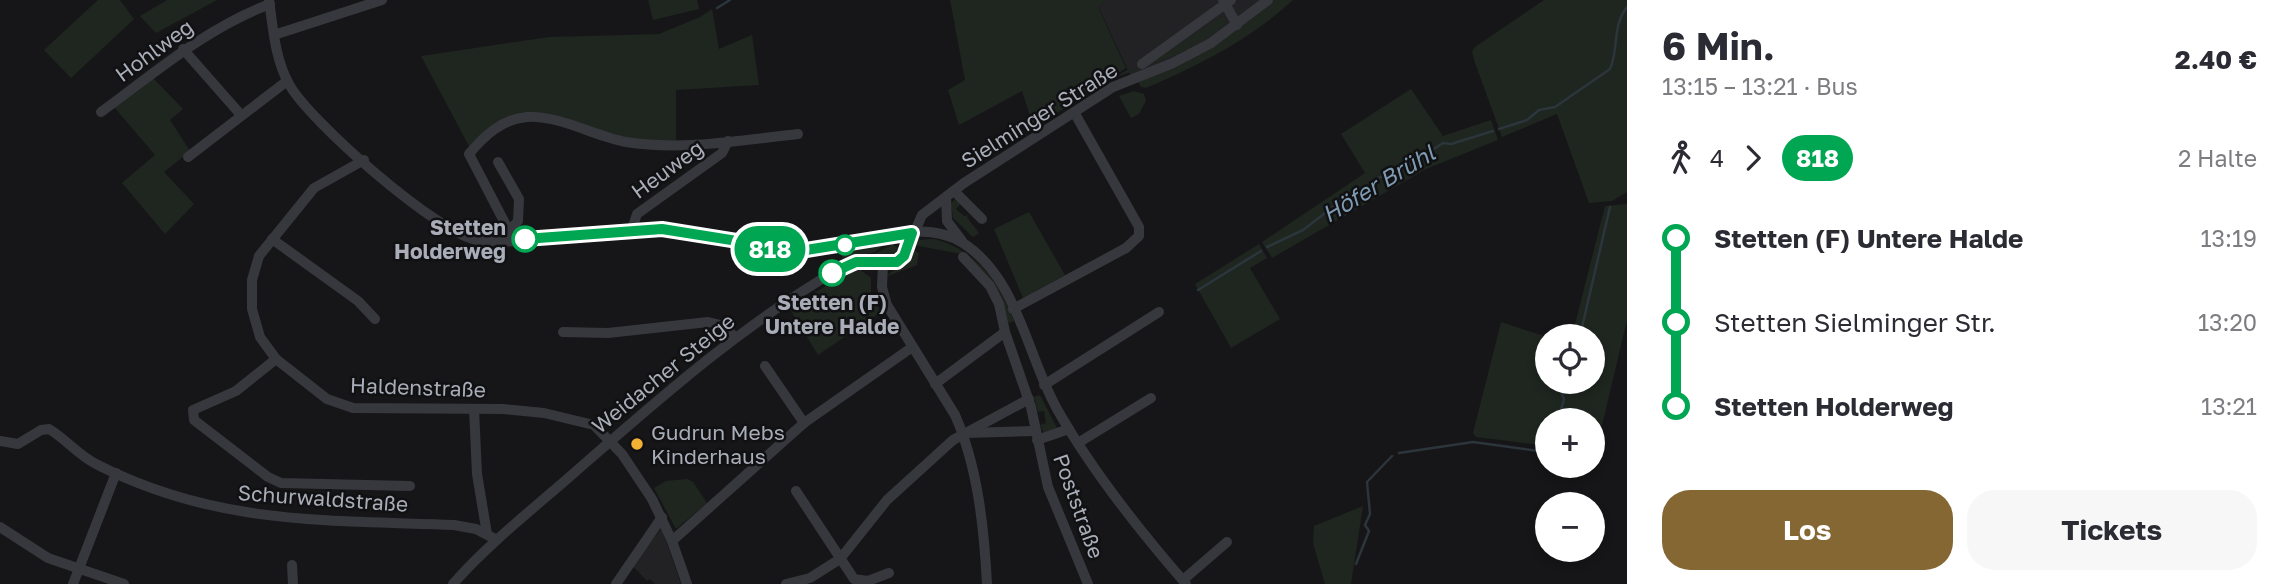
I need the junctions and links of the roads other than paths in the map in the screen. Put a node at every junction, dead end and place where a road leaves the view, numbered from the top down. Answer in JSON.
{"nodes":[{"id":1,"x":382,"y":0,"type":"edge"},
{"id":2,"x":1268,"y":0,"type":"edge"},
{"id":3,"x":1226,"y":1,"type":"edge"},
{"id":4,"x":269,"y":2,"type":"edge"},
{"id":5,"x":1237,"y":25,"type":"junction"},
{"id":6,"x":274,"y":35,"type":"junction"},
{"id":7,"x":183,"y":49,"type":"junction"},
{"id":8,"x":1142,"y":64,"type":"dead end"},
{"id":9,"x":287,"y":80,"type":"junction"},
{"id":10,"x":1074,"y":111,"type":"junction"},
{"id":11,"x":102,"y":112,"type":"dead end"},
{"id":12,"x":241,"y":115,"type":"junction"},
{"id":13,"x":798,"y":134,"type":"dead end"},
{"id":14,"x":728,"y":141,"type":"junction"},
{"id":15,"x":188,"y":156,"type":"dead end"},
{"id":16,"x":364,"y":160,"type":"junction"},
{"id":17,"x":498,"y":162,"type":"dead end"},
{"id":18,"x":950,"y":194,"type":"junction"},
{"id":19,"x":982,"y":219,"type":"dead end"},
{"id":20,"x":632,"y":229,"type":"junction"},
{"id":21,"x":912,"y":233,"type":"junction"},
{"id":22,"x":509,"y":235,"type":"junction"},
{"id":23,"x":272,"y":239,"type":"junction"},
{"id":24,"x":964,"y":244,"type":"junction"},
{"id":25,"x":963,"y":257,"type":"dead end"},
{"id":26,"x":883,"y":264,"type":"junction"},
{"id":27,"x":1013,"y":309,"type":"junction"},
{"id":28,"x":1159,"y":312,"type":"dead end"},
{"id":29,"x":375,"y":319,"type":"dead end"},
{"id":30,"x":563,"y":332,"type":"dead end"},
{"id":31,"x":1007,"y":337,"type":"junction"},
{"id":32,"x":1024,"y":337,"type":"junction"},
{"id":33,"x":735,"y":338,"type":"junction"},
{"id":34,"x":912,"y":348,"type":"junction"},
{"id":35,"x":276,"y":359,"type":"junction"},
{"id":36,"x":765,"y":366,"type":"dead end"},
{"id":37,"x":934,"y":384,"type":"junction"},
{"id":38,"x":1044,"y":384,"type":"junction"},
{"id":39,"x":1151,"y":398,"type":"dead end"},
{"id":40,"x":1029,"y":400,"type":"junction"},
{"id":41,"x":474,"y":409,"type":"junction"},
{"id":42,"x":804,"y":423,"type":"junction"},
{"id":43,"x":1069,"y":429,"type":"junction"},
{"id":44,"x":962,"y":434,"type":"junction"},
{"id":45,"x":1036,"y":436,"type":"junction"},
{"id":46,"x":611,"y":440,"type":"junction"},
{"id":47,"x":0,"y":441,"type":"edge"},
{"id":48,"x":1078,"y":443,"type":"junction"},
{"id":49,"x":116,"y":473,"type":"junction"},
{"id":50,"x":410,"y":486,"type":"dead end"},
{"id":51,"x":796,"y":491,"type":"dead end"},
{"id":52,"x":662,"y":517,"type":"junction"},
{"id":53,"x":0,"y":527,"type":"edge"},
{"id":54,"x":492,"y":537,"type":"junction"},
{"id":55,"x":672,"y":541,"type":"junction"},
{"id":56,"x":1227,"y":542,"type":"dead end"},
{"id":57,"x":840,"y":559,"type":"junction"},
{"id":58,"x":292,"y":565,"type":"dead end"},
{"id":59,"x":79,"y":570,"type":"junction"},
{"id":60,"x":890,"y":573,"type":"dead end"},
{"id":61,"x":1184,"y":582,"type":"edge"},
{"id":62,"x":74,"y":584,"type":"edge"},
{"id":63,"x":124,"y":584,"type":"edge"},
{"id":64,"x":293,"y":584,"type":"edge"},
{"id":65,"x":453,"y":584,"type":"edge"},
{"id":66,"x":616,"y":584,"type":"edge"},
{"id":67,"x":687,"y":584,"type":"edge"},
{"id":68,"x":786,"y":584,"type":"edge"},
{"id":69,"x":987,"y":584,"type":"edge"},
{"id":70,"x":1088,"y":584,"type":"edge"}],
"edges":[{"from":1,"to":6,"type":"street"},
{"from":2,"to":5,"type":"street","name":"Sielminger Straße"},
{"from":3,"to":5,"type":"street"},
{"from":3,"to":8,"type":"street","name":"Sielminger Straße"},
{"from":4,"to":6,"type":"street"},
{"from":4,"to":7,"type":"street","name":"Hohlweg"},
{"from":5,"to":10,"type":"street","name":"Sielminger Straße"},
{"from":6,"to":9,"type":"street"},
{"from":7,"to":11,"type":"street","name":"Hohlweg"},
{"from":7,"to":12,"type":"street"},
{"from":9,"to":12,"type":"street"},
{"from":9,"to":16,"type":"street"},
{"from":10,"to":18,"type":"street","name":"Sielminger Straße"},
{"from":10,"to":27,"type":"street"},
{"from":12,"to":15,"type":"street"},
{"from":13,"to":14,"type":"street"},
{"from":14,"to":20,"type":"street","name":"Heuweg"},
{"from":14,"to":22,"type":"street"},
{"from":16,"to":22,"type":"street"},
{"from":16,"to":23,"type":"street","name":"Haldenstraße"},
{"from":17,"to":22,"type":"street"},
{"from":18,"to":19,"type":"street"},
{"from":18,"to":21,"type":"street","name":"Sielminger Straße"},
{"from":18,"to":24,"type":"street"},
{"from":20,"to":21,"type":"street"},
{"from":20,"to":22,"type":"street"},
{"from":21,"to":24,"type":"street"},
{"from":21,"to":26,"type":"street"},
{"from":23,"to":29,"type":"street"},
{"from":23,"to":35,"type":"street","name":"Haldenstraße"},
{"from":24,"to":27,"type":"street"},
{"from":25,"to":31,"type":"street","name":"Poststraße"},
{"from":26,"to":33,"type":"street","name":"Weidacher Steige"},
{"from":26,"to":34,"type":"street"},
{"from":27,"to":32,"type":"street"},
{"from":28,"to":38,"type":"street"},
{"from":30,"to":33,"type":"street"},
{"from":31,"to":32,"type":"street"},
{"from":31,"to":37,"type":"street"},
{"from":31,"to":40,"type":"street","name":"Poststraße"},
{"from":32,"to":38,"type":"street"},
{"from":33,"to":46,"type":"street","name":"Weidacher Steige"},
{"from":34,"to":37,"type":"street"},
{"from":34,"to":42,"type":"street"},
{"from":35,"to":41,"type":"street","name":"Haldenstraße"},
{"from":35,"to":50,"type":"street"},
{"from":36,"to":42,"type":"street"},
{"from":37,"to":44,"type":"street"},
{"from":38,"to":43,"type":"street"},
{"from":39,"to":48,"type":"street"},
{"from":40,"to":44,"type":"street"},
{"from":40,"to":45,"type":"street","name":"Poststraße"},
{"from":41,"to":46,"type":"street","name":"Haldenstraße"},
{"from":41,"to":54,"type":"street"},
{"from":42,"to":55,"type":"street"},
{"from":43,"to":45,"type":"street","name":"Poststraße"},
{"from":43,"to":48,"type":"street"},
{"from":44,"to":45,"type":"street"},
{"from":44,"to":57,"type":"street"},
{"from":44,"to":69,"type":"street"},
{"from":45,"to":70,"type":"street","name":"Poststraße"},
{"from":46,"to":52,"type":"street"},
{"from":46,"to":54,"type":"street","name":"Weidacher Steige"},
{"from":47,"to":49,"type":"street","name":"Schurwaldstraße"},
{"from":48,"to":61,"type":"street"},
{"from":49,"to":54,"type":"street","name":"Schurwaldstraße"},
{"from":49,"to":59,"type":"street"},
{"from":51,"to":57,"type":"street"},
{"from":52,"to":55,"type":"street"},
{"from":52,"to":66,"type":"street"},
{"from":53,"to":59,"type":"street"},
{"from":54,"to":65,"type":"street","name":"Weidacher Steige"},
{"from":55,"to":67,"type":"street"},
{"from":56,"to":61,"type":"street"},
{"from":57,"to":60,"type":"street"},
{"from":57,"to":68,"type":"street"},
{"from":58,"to":64,"type":"street"},
{"from":59,"to":62,"type":"street"},
{"from":59,"to":63,"type":"street"}]}
